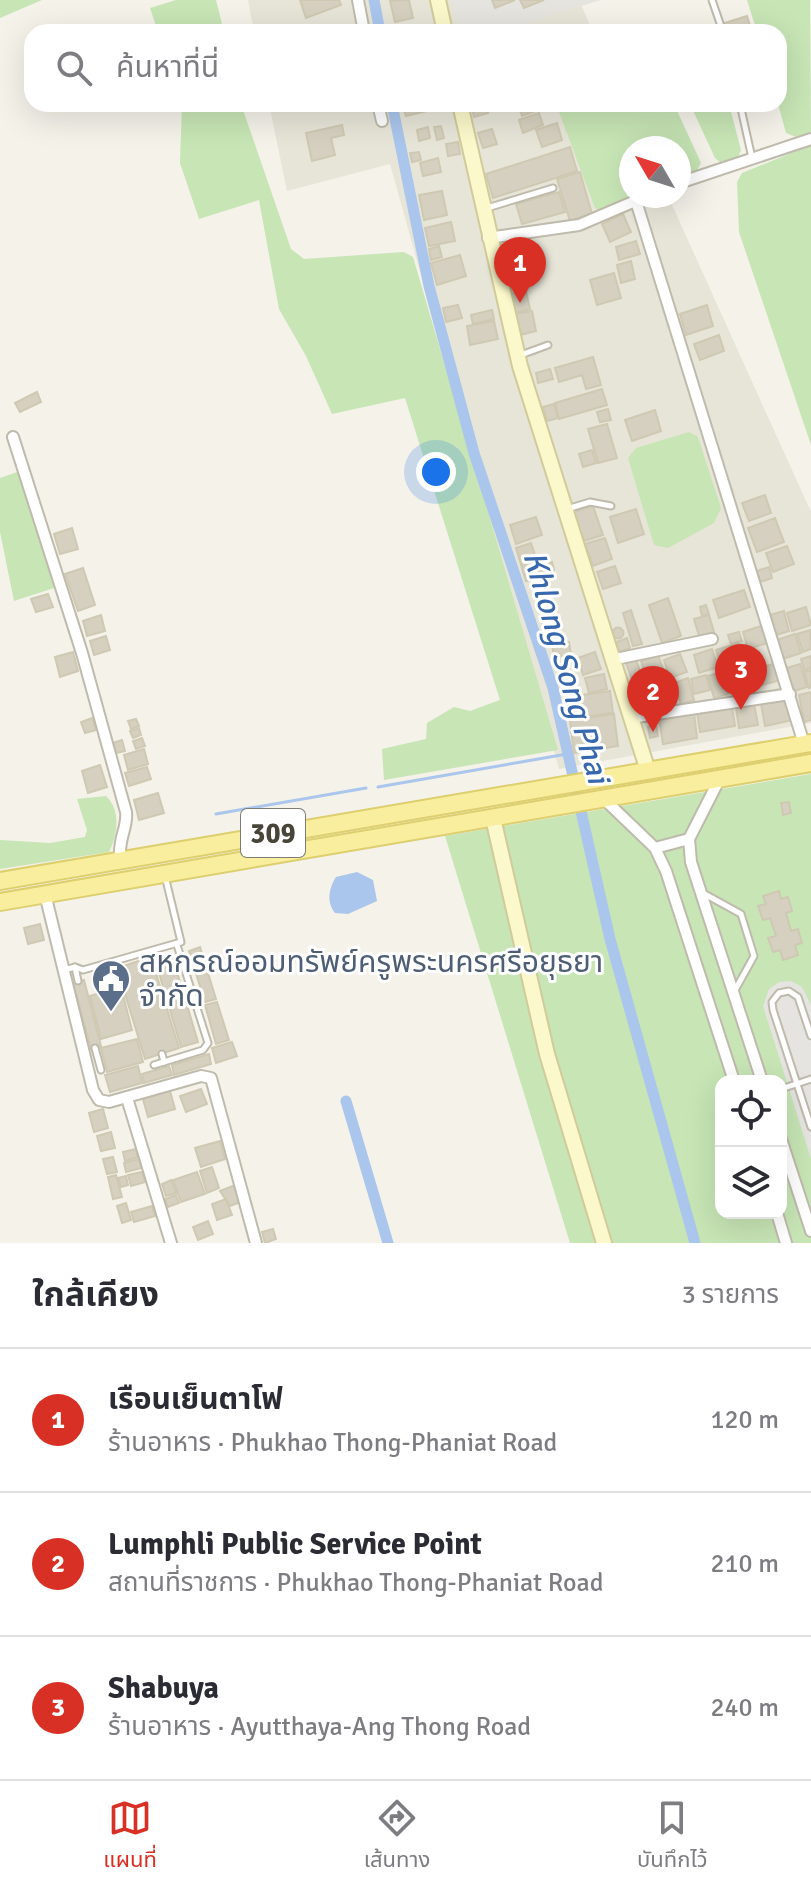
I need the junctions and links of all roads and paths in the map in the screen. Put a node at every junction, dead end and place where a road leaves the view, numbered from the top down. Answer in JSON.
{"nodes":[{"id":1,"x":358,"y":0,"type":"edge"},
{"id":2,"x":438,"y":0,"type":"edge"},
{"id":3,"x":712,"y":0,"type":"edge"},
{"id":4,"x":362,"y":24,"type":"edge"},
{"id":5,"x":443,"y":24,"type":"edge"},
{"id":6,"x":720,"y":24,"type":"edge"},
{"id":7,"x":380,"y":112,"type":"edge"},
{"id":8,"x":462,"y":112,"type":"edge"},
{"id":9,"x":742,"y":112,"type":"edge"},
{"id":10,"x":382,"y":121,"type":"dead end"},
{"id":11,"x":811,"y":139,"type":"edge"},
{"id":12,"x":752,"y":161,"type":"junction"},
{"id":13,"x":691,"y":179,"type":"edge"},
{"id":14,"x":553,"y":188,"type":"dead end"},
{"id":15,"x":619,"y":208,"type":"edge"},
{"id":16,"x":638,"y":208,"type":"edge"},
{"id":17,"x":482,"y":210,"type":"junction"},
{"id":18,"x":488,"y":238,"type":"junction"},
{"id":19,"x":548,"y":345,"type":"dead end"},
{"id":20,"x":517,"y":357,"type":"junction"},
{"id":21,"x":13,"y":437,"type":"dead end"},
{"id":22,"x":611,"y":506,"type":"dead end"},
{"id":23,"x":563,"y":510,"type":"junction"},
{"id":24,"x":712,"y":639,"type":"dead end"},
{"id":25,"x":611,"y":660,"type":"junction"},
{"id":26,"x":790,"y":694,"type":"junction"},
{"id":27,"x":630,"y":718,"type":"junction"},
{"id":28,"x":807,"y":743,"type":"edge"},
{"id":29,"x":811,"y":763,"type":"edge"},
{"id":30,"x":647,"y":768,"type":"junction"},
{"id":31,"x":719,"y":780,"type":"junction"},
{"id":32,"x":597,"y":800,"type":"junction"},
{"id":33,"x":493,"y":818,"type":"junction"},
{"id":34,"x":689,"y":839,"type":"junction"},
{"id":35,"x":212,"y":844,"type":"junction"},
{"id":36,"x":655,"y":848,"type":"junction"},
{"id":37,"x":120,"y":860,"type":"junction"},
{"id":38,"x":216,"y":865,"type":"junction"},
{"id":39,"x":164,"y":874,"type":"junction"},
{"id":40,"x":0,"y":881,"type":"edge"},
{"id":41,"x":701,"y":892,"type":"junction"},
{"id":42,"x":45,"y":894,"type":"junction"},
{"id":43,"x":0,"y":902,"type":"edge"},
{"id":44,"x":177,"y":945,"type":"junction"},
{"id":45,"x":69,"y":968,"type":"junction"},
{"id":46,"x":78,"y":981,"type":"dead end"},
{"id":47,"x":734,"y":993,"type":"junction"},
{"id":48,"x":811,"y":1036,"type":"edge"},
{"id":49,"x":95,"y":1048,"type":"dead end"},
{"id":50,"x":162,"y":1054,"type":"dead end"},
{"id":51,"x":164,"y":1062,"type":"junction"},
{"id":52,"x":154,"y":1065,"type":"dead end"},
{"id":53,"x":101,"y":1070,"type":"dead end"},
{"id":54,"x":732,"y":1075,"type":"edge"},
{"id":55,"x":760,"y":1075,"type":"edge"},
{"id":56,"x":811,"y":1079,"type":"edge"},
{"id":57,"x":797,"y":1084,"type":"junction"},
{"id":58,"x":787,"y":1087,"type":"edge"},
{"id":59,"x":127,"y":1098,"type":"junction"},
{"id":60,"x":811,"y":1127,"type":"edge"},
{"id":61,"x":784,"y":1147,"type":"edge"},
{"id":62,"x":779,"y":1219,"type":"edge"},
{"id":63,"x":811,"y":1231,"type":"edge"},
{"id":64,"x":171,"y":1243,"type":"edge"},
{"id":65,"x":256,"y":1243,"type":"edge"},
{"id":66,"x":604,"y":1243,"type":"edge"},
{"id":67,"x":786,"y":1243,"type":"edge"}],
"edges":[{"from":1,"to":4,"type":"street"},
{"from":2,"to":5,"type":"street"},
{"from":3,"to":6,"type":"lane"},
{"from":7,"to":10,"type":"street"},
{"from":8,"to":17,"type":"street"},
{"from":9,"to":12,"type":"lane"},
{"from":11,"to":12,"type":"street"},
{"from":12,"to":13,"type":"street"},
{"from":14,"to":17,"type":"lane"},
{"from":15,"to":18,"type":"street"},
{"from":16,"to":26,"type":"street"},
{"from":17,"to":18,"type":"street"},
{"from":18,"to":20,"type":"street"},
{"from":19,"to":20,"type":"lane"},
{"from":20,"to":23,"type":"street"},
{"from":21,"to":37,"type":"street"},
{"from":22,"to":23,"type":"lane"},
{"from":23,"to":25,"type":"street"},
{"from":24,"to":25,"type":"street"},
{"from":25,"to":27,"type":"street"},
{"from":26,"to":27,"type":"street"},
{"from":26,"to":28,"type":"street"},
{"from":27,"to":30,"type":"street"},
{"from":28,"to":30,"type":"main road","number":"309"},
{"from":29,"to":31,"type":"main road","number":"309"},
{"from":30,"to":35,"type":"main road","number":"309"},
{"from":31,"to":32,"type":"main road","number":"309"},
{"from":31,"to":34,"type":"street"},
{"from":32,"to":33,"type":"main road","number":"309"},
{"from":32,"to":36,"type":"street"},
{"from":33,"to":38,"type":"main road","number":"309"},
{"from":33,"to":66,"type":"street"},
{"from":34,"to":36,"type":"street"},
{"from":34,"to":41,"type":"street"},
{"from":35,"to":37,"type":"main road","number":"309"},
{"from":35,"to":38,"type":"main road"},
{"from":36,"to":54,"type":"street"},
{"from":37,"to":40,"type":"main road","number":"309"},
{"from":38,"to":39,"type":"main road","number":"309"},
{"from":39,"to":42,"type":"main road","number":"309"},
{"from":39,"to":44,"type":"lane"},
{"from":41,"to":47,"type":"street"},
{"from":41,"to":47,"type":"lane"},
{"from":42,"to":43,"type":"main road","number":"309"},
{"from":42,"to":45,"type":"street"},
{"from":44,"to":45,"type":"lane"},
{"from":44,"to":51,"type":"lane"},
{"from":45,"to":46,"type":"lane"},
{"from":45,"to":59,"type":"street"},
{"from":47,"to":55,"type":"street"},
{"from":48,"to":57,"type":"lane"},
{"from":49,"to":53,"type":"lane"},
{"from":50,"to":51,"type":"lane"},
{"from":51,"to":52,"type":"lane"},
{"from":56,"to":57,"type":"lane"},
{"from":57,"to":58,"type":"lane"},
{"from":57,"to":60,"type":"lane"},
{"from":59,"to":64,"type":"street"},
{"from":59,"to":65,"type":"street"},
{"from":61,"to":63,"type":"street"},
{"from":62,"to":67,"type":"street"}]}
